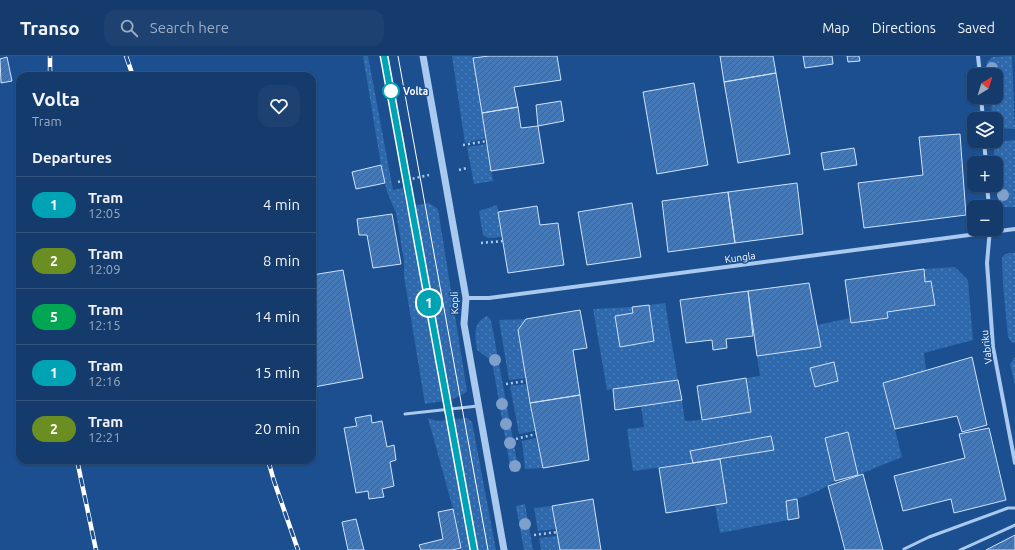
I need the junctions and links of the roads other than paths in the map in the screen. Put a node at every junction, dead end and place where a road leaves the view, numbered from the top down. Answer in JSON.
{"nodes":[{"id":1,"x":423,"y":56,"type":"edge"},
{"id":2,"x":978,"y":56,"type":"edge"},
{"id":3,"x":979,"y":68,"type":"edge"},
{"id":4,"x":1003,"y":229,"type":"edge"},
{"id":5,"x":1015,"y":229,"type":"edge"},
{"id":6,"x":967,"y":233,"type":"edge"},
{"id":7,"x":989,"y":236,"type":"edge"},
{"id":8,"x":466,"y":298,"type":"junction"},
{"id":9,"x":478,"y":406,"type":"junction"},
{"id":10,"x":405,"y":414,"type":"dead end"},
{"id":11,"x":1015,"y":462,"type":"edge"},
{"id":12,"x":1015,"y":508,"type":"edge"},
{"id":13,"x":1015,"y":525,"type":"edge"},
{"id":14,"x":904,"y":549,"type":"dead end"},
{"id":15,"x":504,"y":550,"type":"edge"},
{"id":16,"x":960,"y":550,"type":"edge"}],
"edges":[{"from":1,"to":8,"type":"street","name":"Kopli"},
{"from":2,"to":3,"type":"street"},
{"from":4,"to":5,"type":"street","name":"Kungla"},
{"from":6,"to":8,"type":"street","name":"Kungla"},
{"from":7,"to":11,"type":"street","name":"Vabriku"},
{"from":8,"to":9,"type":"street","name":"Kopli"},
{"from":9,"to":10,"type":"lane"},
{"from":9,"to":15,"type":"street","name":"Kopli"},
{"from":12,"to":14,"type":"lane"},
{"from":13,"to":16,"type":"lane"}]}
